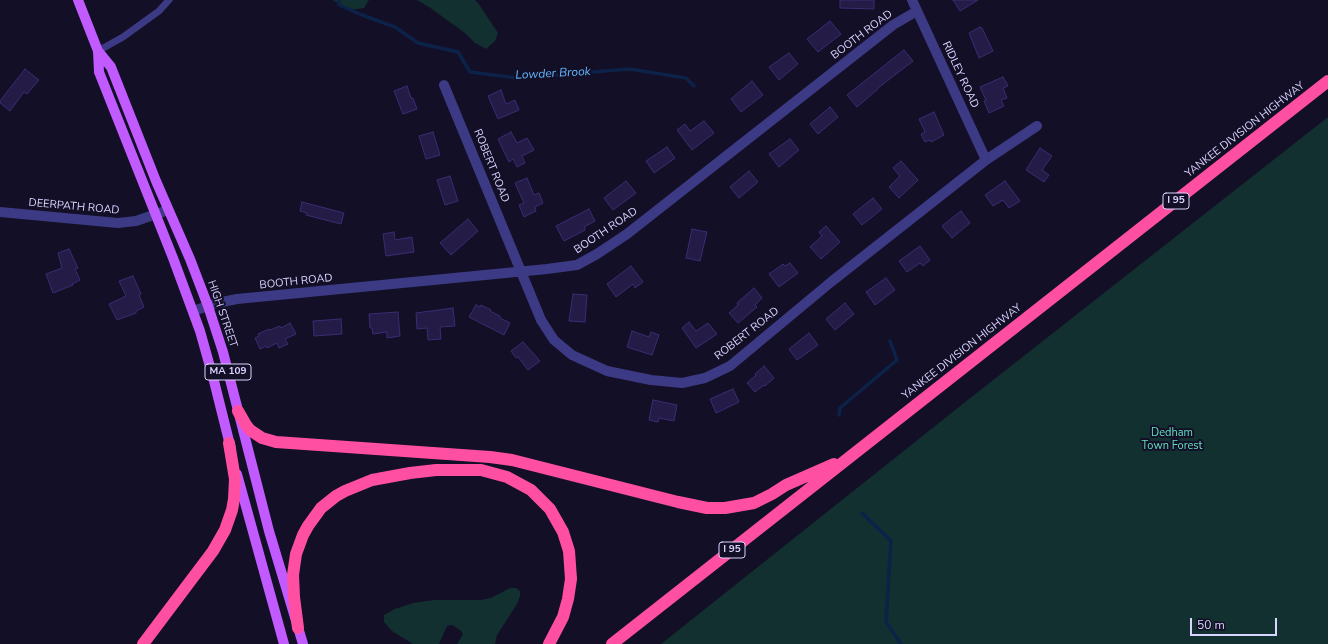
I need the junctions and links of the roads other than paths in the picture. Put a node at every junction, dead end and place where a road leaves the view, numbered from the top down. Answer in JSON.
{"nodes":[{"id":1,"x":78,"y":0,"type":"edge"},
{"id":2,"x":169,"y":0,"type":"edge"},
{"id":3,"x":912,"y":0,"type":"edge"},
{"id":4,"x":917,"y":11,"type":"junction"},
{"id":5,"x":98,"y":51,"type":"junction"},
{"id":6,"x":1328,"y":81,"type":"edge"},
{"id":7,"x":444,"y":85,"type":"dead end"},
{"id":8,"x":134,"y":125,"type":"junction"},
{"id":9,"x":1037,"y":126,"type":"dead end"},
{"id":10,"x":122,"y":130,"type":"junction"},
{"id":11,"x":986,"y":160,"type":"junction"},
{"id":12,"x":168,"y":210,"type":"junction"},
{"id":13,"x":0,"y":212,"type":"edge"},
{"id":14,"x":156,"y":215,"type":"junction"},
{"id":15,"x":521,"y":272,"type":"junction"},
{"id":16,"x":208,"y":306,"type":"junction"},
{"id":17,"x":193,"y":311,"type":"junction"},
{"id":18,"x":238,"y":411,"type":"junction"},
{"id":19,"x":229,"y":443,"type":"junction"},
{"id":20,"x":852,"y":456,"type":"junction"},
{"id":21,"x":298,"y":628,"type":"junction"},
{"id":22,"x":143,"y":644,"type":"edge"},
{"id":23,"x":284,"y":644,"type":"edge"},
{"id":24,"x":303,"y":644,"type":"edge"},
{"id":25,"x":549,"y":644,"type":"edge"},
{"id":26,"x":612,"y":644,"type":"edge"}],
"edges":[{"from":1,"to":5,"type":"main road","name":"HIGH STREET","number":"MA 109"},
{"from":2,"to":5,"type":"lane"},
{"from":3,"to":4,"type":"street","name":"RIDLEY ROAD"},
{"from":4,"to":11,"type":"street","name":"RIDLEY ROAD"},
{"from":4,"to":15,"type":"street","name":"BOOTH ROAD"},
{"from":5,"to":8,"type":"main road","name":"HIGH STREET","number":"MA 109"},
{"from":5,"to":10,"type":"main road","name":"HIGH STREET","number":"MA 109"},
{"from":6,"to":20,"type":"highway","name":"YANKEE DIVISION HIGHWAY","number":"I 95"},
{"from":7,"to":15,"type":"street","name":"ROBERT ROAD"},
{"from":8,"to":10,"type":"lane"},
{"from":8,"to":12,"type":"main road","name":"HIGH STREET","number":"MA 109"},
{"from":9,"to":11,"type":"street","name":"ROBERT ROAD"},
{"from":10,"to":14,"type":"main road","name":"HIGH STREET","number":"MA 109"},
{"from":11,"to":15,"type":"street","name":"ROBERT ROAD"},
{"from":12,"to":14,"type":"street","name":"DEERPATH ROAD"},
{"from":12,"to":16,"type":"main road","name":"HIGH STREET","number":"MA 109"},
{"from":13,"to":14,"type":"street","name":"DEERPATH ROAD"},
{"from":14,"to":17,"type":"main road","name":"HIGH STREET","number":"MA 109"},
{"from":15,"to":16,"type":"street","name":"BOOTH ROAD"},
{"from":16,"to":17,"type":"street","name":"BOOTH ROAD"},
{"from":16,"to":18,"type":"main road","name":"HIGH STREET","number":"MA 109"},
{"from":17,"to":19,"type":"main road","name":"HIGH STREET","number":"MA 109"},
{"from":18,"to":20,"type":"highway"},
{"from":18,"to":21,"type":"main road","name":"HIGH STREET","number":"MA 109"},
{"from":19,"to":22,"type":"highway"},
{"from":19,"to":23,"type":"main road","name":"HIGH STREET","number":"MA 109"},
{"from":20,"to":26,"type":"highway","name":"YANKEE DIVISION HIGHWAY","number":"I 95"},
{"from":21,"to":24,"type":"main road","name":"HIGH STREET","number":"MA 109"},
{"from":21,"to":25,"type":"highway"}]}
